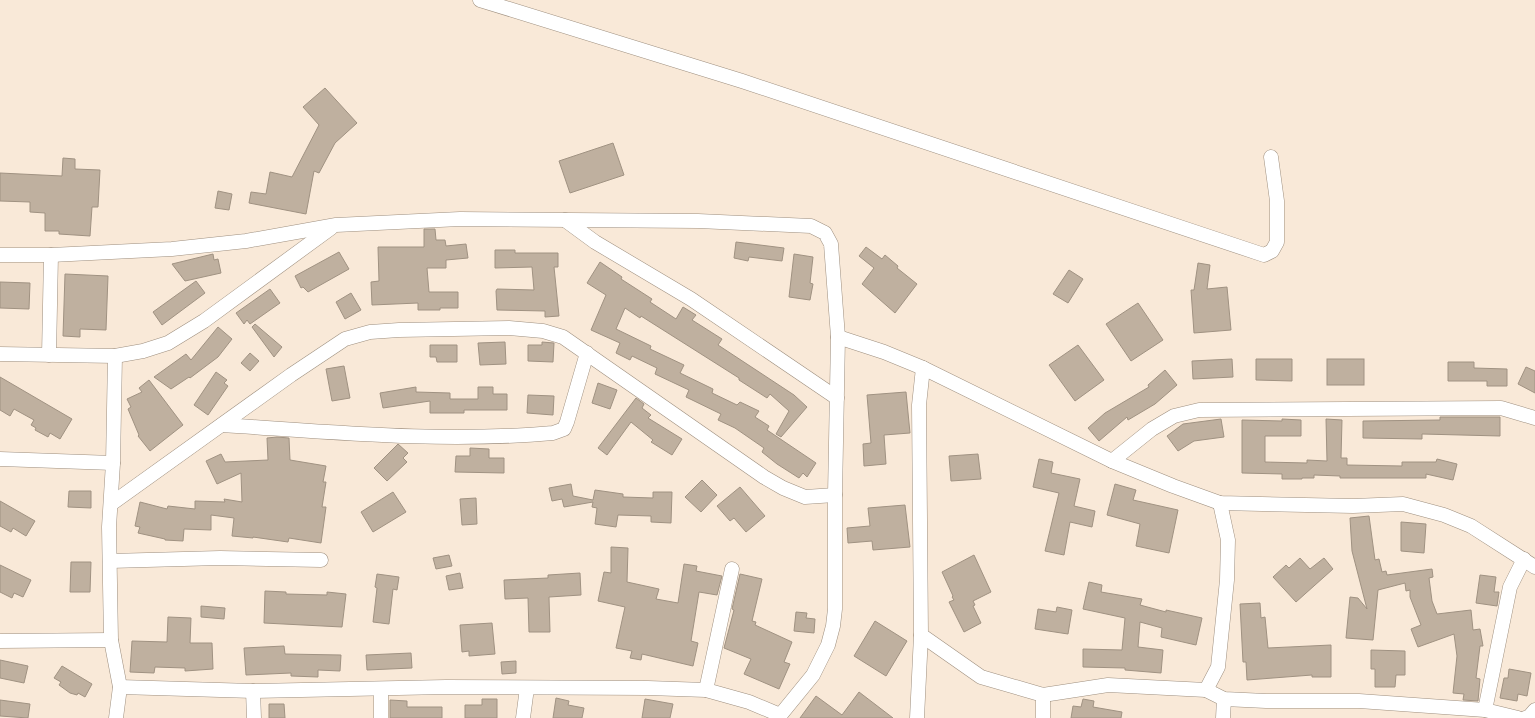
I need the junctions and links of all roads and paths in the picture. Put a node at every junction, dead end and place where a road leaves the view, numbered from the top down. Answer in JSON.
{"nodes":[{"id":1,"x":480,"y":0,"type":"edge"},
{"id":2,"x":1271,"y":157,"type":"dead end"},
{"id":3,"x":565,"y":220,"type":"junction"},
{"id":4,"x":336,"y":225,"type":"junction"},
{"id":5,"x":0,"y":255,"type":"edge"},
{"id":6,"x":51,"y":255,"type":"junction"},
{"id":7,"x":838,"y":337,"type":"junction"},
{"id":8,"x":588,"y":353,"type":"junction"},
{"id":9,"x":0,"y":354,"type":"edge"},
{"id":10,"x":49,"y":355,"type":"junction"},
{"id":11,"x":115,"y":356,"type":"junction"},
{"id":12,"x":923,"y":368,"type":"junction"},
{"id":13,"x":837,"y":398,"type":"junction"},
{"id":14,"x":1535,"y":418,"type":"edge"},
{"id":15,"x":222,"y":425,"type":"junction"},
{"id":16,"x":0,"y":459,"type":"edge"},
{"id":17,"x":1112,"y":460,"type":"junction"},
{"id":18,"x":113,"y":462,"type":"junction"},
{"id":19,"x":835,"y":496,"type":"junction"},
{"id":20,"x":1220,"y":503,"type":"junction"},
{"id":21,"x":111,"y":504,"type":"junction"},
{"id":22,"x":321,"y":560,"type":"dead end"},
{"id":23,"x":110,"y":561,"type":"junction"},
{"id":24,"x":1529,"y":563,"type":"edge"},
{"id":25,"x":732,"y":569,"type":"dead end"},
{"id":26,"x":921,"y":636,"type":"junction"},
{"id":27,"x":111,"y":640,"type":"junction"},
{"id":28,"x":0,"y":641,"type":"edge"},
{"id":29,"x":120,"y":686,"type":"junction"},
{"id":30,"x":527,"y":688,"type":"junction"},
{"id":31,"x":381,"y":690,"type":"junction"},
{"id":32,"x":706,"y":690,"type":"junction"},
{"id":33,"x":1206,"y":690,"type":"junction"},
{"id":34,"x":252,"y":692,"type":"junction"},
{"id":35,"x":1043,"y":695,"type":"junction"},
{"id":36,"x":1224,"y":698,"type":"junction"},
{"id":37,"x":1485,"y":710,"type":"junction"},
{"id":38,"x":1535,"y":710,"type":"edge"},
{"id":39,"x":779,"y":717,"type":"edge"},
{"id":40,"x":116,"y":718,"type":"edge"},
{"id":41,"x":254,"y":718,"type":"edge"},
{"id":42,"x":381,"y":718,"type":"edge"},
{"id":43,"x":523,"y":718,"type":"edge"},
{"id":44,"x":917,"y":718,"type":"edge"},
{"id":45,"x":1043,"y":718,"type":"edge"},
{"id":46,"x":1223,"y":718,"type":"edge"},
{"id":47,"x":1518,"y":718,"type":"edge"},
{"id":48,"x":1525,"y":718,"type":"edge"}],
"edges":[{"from":1,"to":2,"type":"street"},
{"from":3,"to":4,"type":"street"},
{"from":3,"to":7,"type":"street"},
{"from":3,"to":13,"type":"street"},
{"from":4,"to":6,"type":"street"},
{"from":4,"to":11,"type":"street"},
{"from":5,"to":6,"type":"street"},
{"from":6,"to":10,"type":"street"},
{"from":7,"to":12,"type":"street"},
{"from":7,"to":13,"type":"street"},
{"from":8,"to":15,"type":"street"},
{"from":8,"to":15,"type":"street"},
{"from":8,"to":19,"type":"street"},
{"from":9,"to":10,"type":"street"},
{"from":10,"to":11,"type":"street"},
{"from":11,"to":18,"type":"street"},
{"from":12,"to":17,"type":"street"},
{"from":12,"to":26,"type":"street"},
{"from":13,"to":19,"type":"street"},
{"from":14,"to":17,"type":"street"},
{"from":15,"to":21,"type":"street"},
{"from":16,"to":18,"type":"street"},
{"from":17,"to":20,"type":"street"},
{"from":18,"to":21,"type":"street"},
{"from":19,"to":39,"type":"street"},
{"from":20,"to":24,"type":"street"},
{"from":20,"to":33,"type":"street"},
{"from":21,"to":23,"type":"street"},
{"from":22,"to":23,"type":"street"},
{"from":23,"to":27,"type":"street"},
{"from":24,"to":37,"type":"street"},
{"from":25,"to":32,"type":"street"},
{"from":26,"to":35,"type":"street"},
{"from":26,"to":44,"type":"street"},
{"from":27,"to":28,"type":"street"},
{"from":27,"to":29,"type":"street"},
{"from":29,"to":34,"type":"street"},
{"from":29,"to":40,"type":"street"},
{"from":30,"to":31,"type":"street"},
{"from":30,"to":32,"type":"street"},
{"from":30,"to":43,"type":"street"},
{"from":31,"to":34,"type":"street"},
{"from":31,"to":42,"type":"street"},
{"from":32,"to":39,"type":"street"},
{"from":33,"to":35,"type":"street"},
{"from":33,"to":36,"type":"street"},
{"from":34,"to":41,"type":"street"},
{"from":35,"to":45,"type":"street"},
{"from":36,"to":37,"type":"street"},
{"from":36,"to":46,"type":"street"},
{"from":37,"to":47,"type":"street"},
{"from":38,"to":48,"type":"street"}]}
